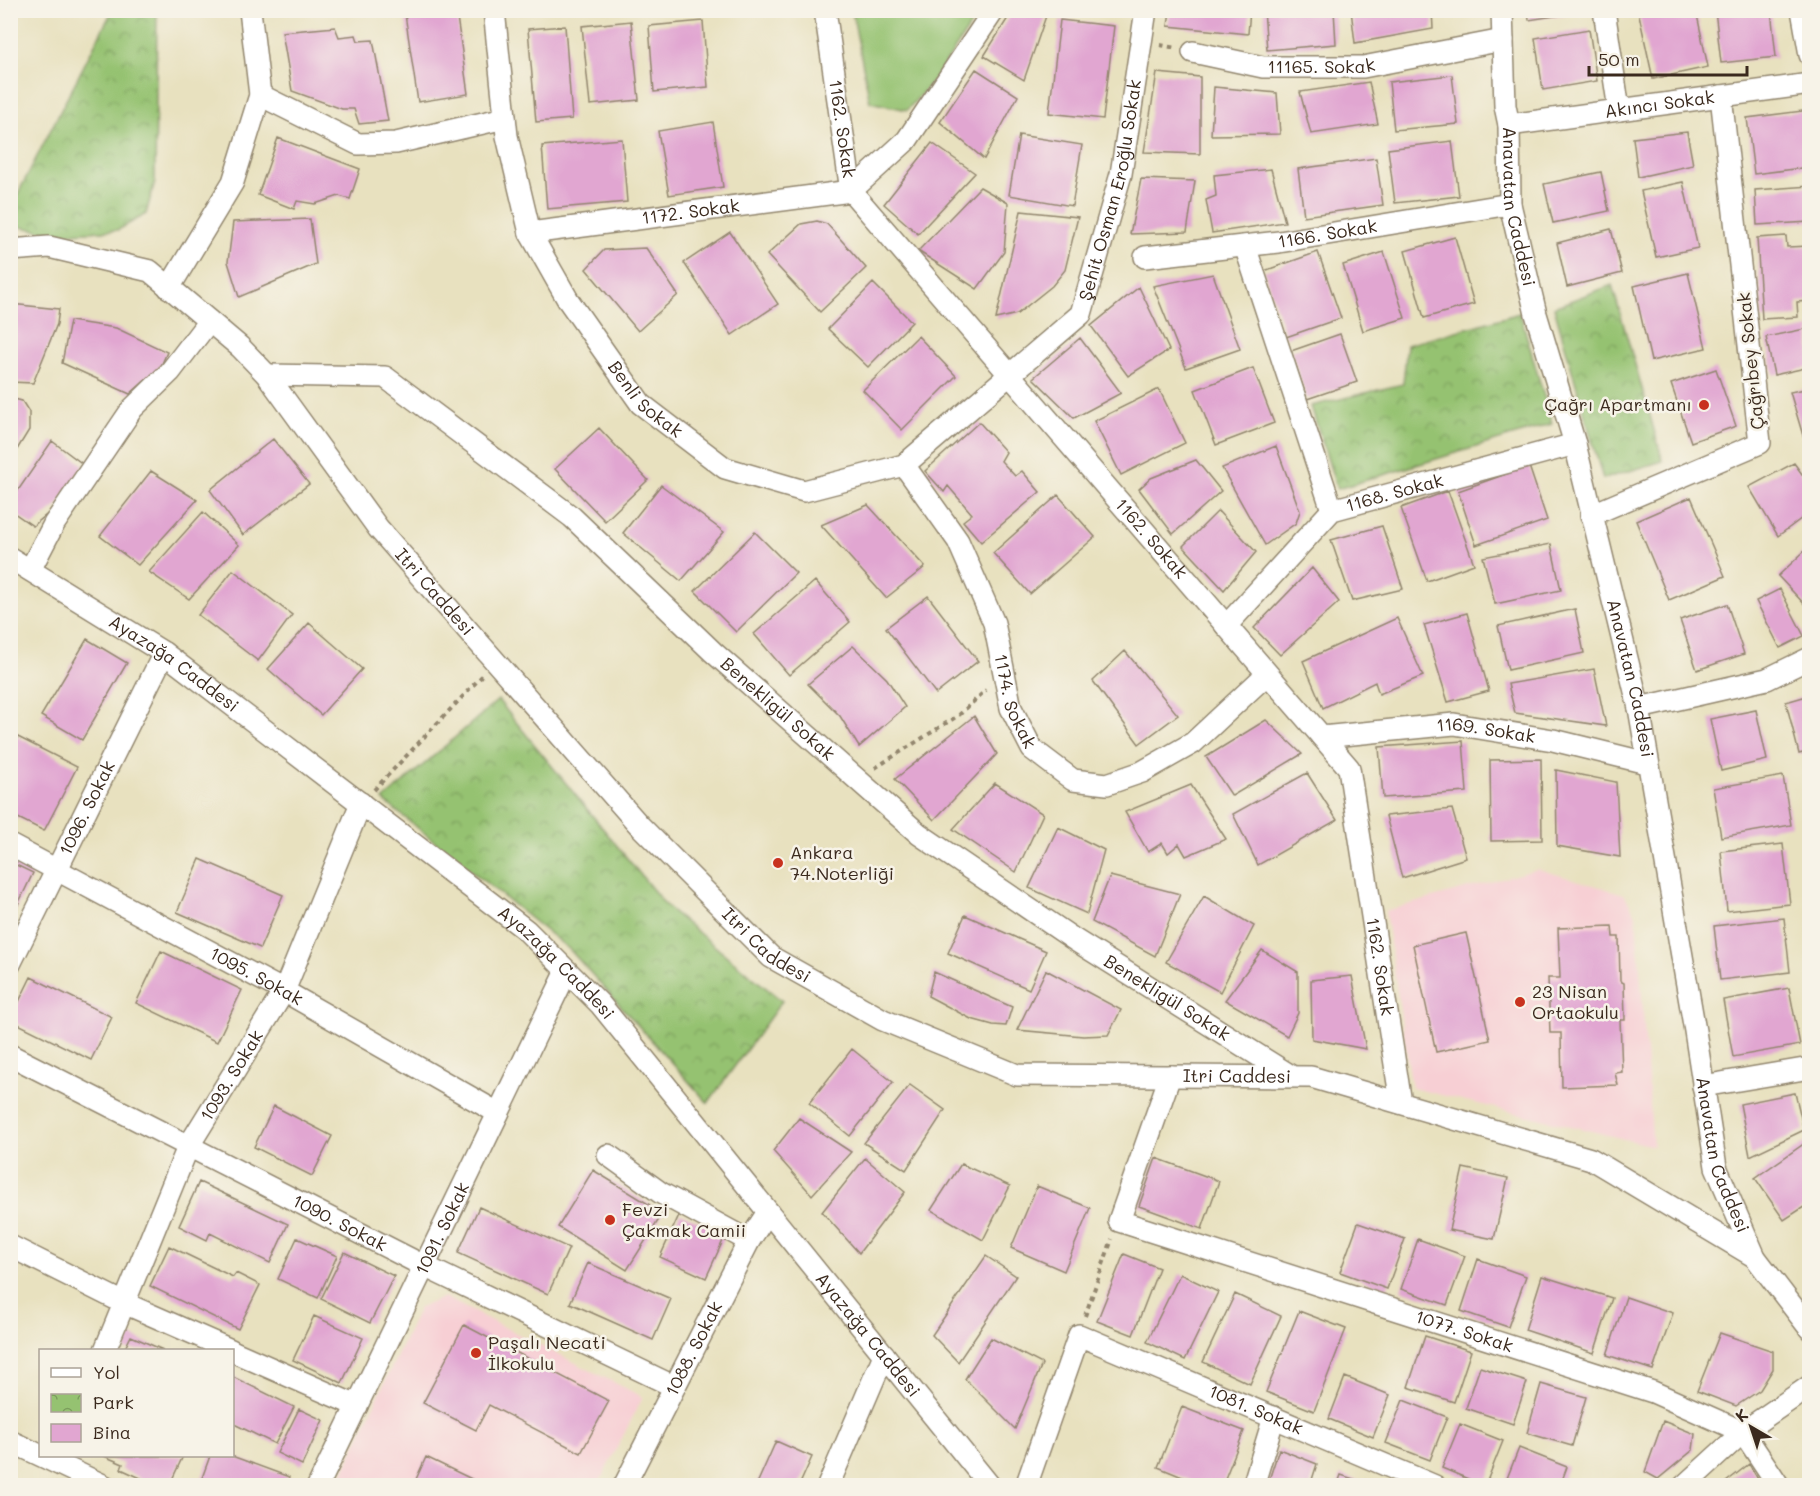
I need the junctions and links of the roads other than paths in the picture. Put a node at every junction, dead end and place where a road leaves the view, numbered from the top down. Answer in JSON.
{"nodes":[{"id":1,"x":250,"y":10,"type":"edge"},
{"id":2,"x":825,"y":10,"type":"edge"},
{"id":3,"x":994,"y":10,"type":"edge"},
{"id":4,"x":1146,"y":10,"type":"edge"},
{"id":5,"x":1502,"y":10,"type":"edge"},
{"id":6,"x":1604,"y":10,"type":"edge"},
{"id":7,"x":1802,"y":10,"type":"edge"},
{"id":8,"x":498,"y":11,"type":"edge"},
{"id":9,"x":1503,"y":40,"type":"junction"},
{"id":10,"x":1193,"y":52,"type":"road end"},
{"id":11,"x":1809,"y":55,"type":"edge"},
{"id":12,"x":1809,"y":84,"type":"edge"},
{"id":13,"x":260,"y":95,"type":"junction"},
{"id":14,"x":1721,"y":96,"type":"junction"},
{"id":15,"x":1618,"y":110,"type":"junction"},
{"id":16,"x":505,"y":118,"type":"junction"},
{"id":17,"x":1509,"y":125,"type":"junction"},
{"id":18,"x":851,"y":191,"type":"junction"},
{"id":19,"x":1510,"y":204,"type":"junction"},
{"id":20,"x":530,"y":233,"type":"junction"},
{"id":21,"x":1245,"y":246,"type":"junction"},
{"id":22,"x":10,"y":250,"type":"edge"},
{"id":23,"x":1145,"y":257,"type":"dead end"},
{"id":24,"x":169,"y":288,"type":"junction"},
{"id":25,"x":209,"y":321,"type":"junction"},
{"id":26,"x":267,"y":375,"type":"junction"},
{"id":27,"x":1010,"y":376,"type":"junction"},
{"id":28,"x":1575,"y":444,"type":"junction"},
{"id":29,"x":904,"y":465,"type":"junction"},
{"id":30,"x":1332,"y":510,"type":"junction"},
{"id":31,"x":1591,"y":515,"type":"junction"},
{"id":32,"x":10,"y":558,"type":"edge"},
{"id":33,"x":30,"y":570,"type":"junction"},
{"id":34,"x":1227,"y":626,"type":"junction"},
{"id":35,"x":164,"y":653,"type":"junction"},
{"id":36,"x":1809,"y":658,"type":"edge"},
{"id":37,"x":1268,"y":674,"type":"junction"},
{"id":38,"x":1639,"y":708,"type":"junction"},
{"id":39,"x":1322,"y":737,"type":"junction"},
{"id":40,"x":1647,"y":763,"type":"junction"},
{"id":41,"x":361,"y":803,"type":"junction"},
{"id":42,"x":10,"y":845,"type":"edge"},
{"id":43,"x":57,"y":871,"type":"junction"},
{"id":44,"x":10,"y":964,"type":"edge"},
{"id":45,"x":567,"y":971,"type":"junction"},
{"id":46,"x":285,"y":991,"type":"junction"},
{"id":47,"x":10,"y":1055,"type":"edge"},
{"id":48,"x":1809,"y":1068,"type":"edge"},
{"id":49,"x":1170,"y":1076,"type":"junction"},
{"id":50,"x":1291,"y":1077,"type":"junction"},
{"id":51,"x":1703,"y":1086,"type":"junction"},
{"id":52,"x":1401,"y":1103,"type":"junction"},
{"id":53,"x":498,"y":1113,"type":"junction"},
{"id":54,"x":188,"y":1148,"type":"junction"},
{"id":55,"x":608,"y":1155,"type":"dead end"},
{"id":56,"x":768,"y":1212,"type":"junction"},
{"id":57,"x":749,"y":1241,"type":"junction"},
{"id":58,"x":10,"y":1245,"type":"edge"},
{"id":59,"x":1755,"y":1257,"type":"junction"},
{"id":60,"x":424,"y":1266,"type":"junction"},
{"id":61,"x":124,"y":1303,"type":"junction"},
{"id":62,"x":1809,"y":1329,"type":"edge"},
{"id":63,"x":105,"y":1349,"type":"edge"},
{"id":64,"x":228,"y":1349,"type":"edge"},
{"id":65,"x":234,"y":1352,"type":"edge"},
{"id":66,"x":884,"y":1355,"type":"junction"},
{"id":67,"x":673,"y":1386,"type":"junction"},
{"id":68,"x":1809,"y":1386,"type":"edge"},
{"id":69,"x":357,"y":1406,"type":"junction"},
{"id":70,"x":1274,"y":1417,"type":"junction"},
{"id":71,"x":1743,"y":1432,"type":"junction"},
{"id":72,"x":10,"y":1441,"type":"edge"},
{"id":73,"x":39,"y":1452,"type":"edge"},
{"id":74,"x":61,"y":1460,"type":"edge"},
{"id":75,"x":1423,"y":1483,"type":"edge"},
{"id":76,"x":105,"y":1485,"type":"edge"},
{"id":77,"x":318,"y":1485,"type":"edge"},
{"id":78,"x":624,"y":1485,"type":"edge"},
{"id":79,"x":828,"y":1485,"type":"edge"},
{"id":80,"x":990,"y":1485,"type":"edge"},
{"id":81,"x":1026,"y":1485,"type":"edge"},
{"id":82,"x":1253,"y":1485,"type":"edge"},
{"id":83,"x":1684,"y":1485,"type":"edge"},
{"id":84,"x":1779,"y":1485,"type":"edge"}],
"edges":[{"from":1,"to":13,"type":"street"},
{"from":2,"to":18,"type":"street","name":"1162. Sokak"},
{"from":3,"to":18,"type":"street"},
{"from":4,"to":27,"type":"street","name":"Şehit Osman Eroğlu Sokak"},
{"from":5,"to":9,"type":"street","name":"Anavatan Caddesi"},
{"from":6,"to":15,"type":"street"},
{"from":7,"to":11,"type":"street"},
{"from":8,"to":16,"type":"street","name":"Benli Sokak"},
{"from":9,"to":10,"type":"street","name":"11165. Sokak"},
{"from":9,"to":17,"type":"street","name":"Anavatan Caddesi"},
{"from":12,"to":14,"type":"street","name":"Akıncı Sokak"},
{"from":13,"to":16,"type":"street"},
{"from":13,"to":24,"type":"street"},
{"from":14,"to":15,"type":"street","name":"Akıncı Sokak"},
{"from":14,"to":31,"type":"street","name":"Çağrıbey Sokak"},
{"from":15,"to":17,"type":"street","name":"Akıncı Sokak"},
{"from":16,"to":20,"type":"street","name":"Benli Sokak"},
{"from":17,"to":19,"type":"street","name":"Anavatan Caddesi"},
{"from":18,"to":20,"type":"street","name":"1172. Sokak"},
{"from":18,"to":27,"type":"street","name":"1162. Sokak"},
{"from":19,"to":21,"type":"street","name":"1166. Sokak"},
{"from":19,"to":28,"type":"street","name":"Anavatan Caddesi"},
{"from":20,"to":29,"type":"street","name":"Benli Sokak"},
{"from":21,"to":23,"type":"street","name":"1166. Sokak"},
{"from":21,"to":30,"type":"street"},
{"from":22,"to":24,"type":"street","name":"Itri Caddesi"},
{"from":24,"to":25,"type":"street","name":"Itri Caddesi"},
{"from":25,"to":26,"type":"street","name":"Itri Caddesi"},
{"from":25,"to":33,"type":"street"},
{"from":26,"to":49,"type":"street","name":"Itri Caddesi"},
{"from":26,"to":50,"type":"street","name":"Benekligül Sokak"},
{"from":27,"to":29,"type":"street","name":"Benli Sokak"},
{"from":27,"to":34,"type":"street","name":"1162. Sokak"},
{"from":28,"to":30,"type":"street","name":"1168. Sokak"},
{"from":28,"to":31,"type":"street","name":"Anavatan Caddesi"},
{"from":29,"to":37,"type":"street","name":"1174. Sokak"},
{"from":30,"to":34,"type":"street","name":"1168. Sokak"},
{"from":31,"to":38,"type":"street","name":"Anavatan Caddesi"},
{"from":32,"to":33,"type":"street","name":"Ayazağa Caddesi"},
{"from":33,"to":35,"type":"street","name":"Ayazağa Caddesi"},
{"from":34,"to":37,"type":"street","name":"1162. Sokak"},
{"from":35,"to":41,"type":"street","name":"Ayazağa Caddesi"},
{"from":35,"to":43,"type":"street","name":"1096. Sokak"},
{"from":36,"to":38,"type":"street"},
{"from":37,"to":39,"type":"street","name":"1162. Sokak"},
{"from":38,"to":40,"type":"street","name":"Anavatan Caddesi"},
{"from":39,"to":40,"type":"street","name":"1169. Sokak"},
{"from":39,"to":52,"type":"street","name":"1162. Sokak"},
{"from":40,"to":51,"type":"street","name":"Anavatan Caddesi"},
{"from":41,"to":45,"type":"street","name":"Ayazağa Caddesi"},
{"from":41,"to":46,"type":"street","name":"1093. Sokak"},
{"from":42,"to":43,"type":"street","name":"1095. Sokak"},
{"from":43,"to":44,"type":"street","name":"1096. Sokak"},
{"from":43,"to":46,"type":"street","name":"1095. Sokak"},
{"from":45,"to":53,"type":"street","name":"1091. Sokak"},
{"from":45,"to":56,"type":"street","name":"Ayazağa Caddesi"},
{"from":46,"to":53,"type":"street","name":"1095. Sokak"},
{"from":46,"to":54,"type":"street","name":"1093. Sokak"},
{"from":47,"to":54,"type":"street","name":"1090. Sokak"},
{"from":48,"to":51,"type":"street"},
{"from":49,"to":50,"type":"street","name":"Itri Caddesi"},
{"from":49,"to":71,"type":"street","name":"1077. Sokak"},
{"from":50,"to":52,"type":"street","name":"Itri Caddesi"},
{"from":51,"to":59,"type":"street","name":"Anavatan Caddesi"},
{"from":52,"to":59,"type":"street","name":"Itri Caddesi"},
{"from":53,"to":60,"type":"street","name":"1091. Sokak"},
{"from":54,"to":60,"type":"street","name":"1090. Sokak"},
{"from":54,"to":61,"type":"street","name":"1093. Sokak"},
{"from":55,"to":57,"type":"street"},
{"from":56,"to":57,"type":"street","name":"1088. Sokak"},
{"from":56,"to":66,"type":"street","name":"Ayazağa Caddesi"},
{"from":57,"to":67,"type":"street","name":"1088. Sokak"},
{"from":58,"to":61,"type":"street"},
{"from":59,"to":62,"type":"street","name":"Anavatan Caddesi"},
{"from":60,"to":67,"type":"street","name":"1090. Sokak"},
{"from":60,"to":69,"type":"street","name":"1091. Sokak"},
{"from":61,"to":63,"type":"street","name":"1093. Sokak"},
{"from":61,"to":64,"type":"street"},
{"from":65,"to":69,"type":"street"},
{"from":66,"to":79,"type":"street"},
{"from":66,"to":80,"type":"street","name":"Ayazağa Caddesi"},
{"from":67,"to":78,"type":"street","name":"1088. Sokak"},
{"from":68,"to":71,"type":"street"},
{"from":69,"to":77,"type":"street","name":"1091. Sokak"},
{"from":70,"to":75,"type":"street","name":"1081. Sokak"},
{"from":70,"to":81,"type":"street","name":"1081. Sokak"},
{"from":70,"to":82,"type":"street"},
{"from":71,"to":83,"type":"street"},
{"from":71,"to":84,"type":"street"},
{"from":72,"to":73,"type":"street"},
{"from":74,"to":76,"type":"street"}]}
